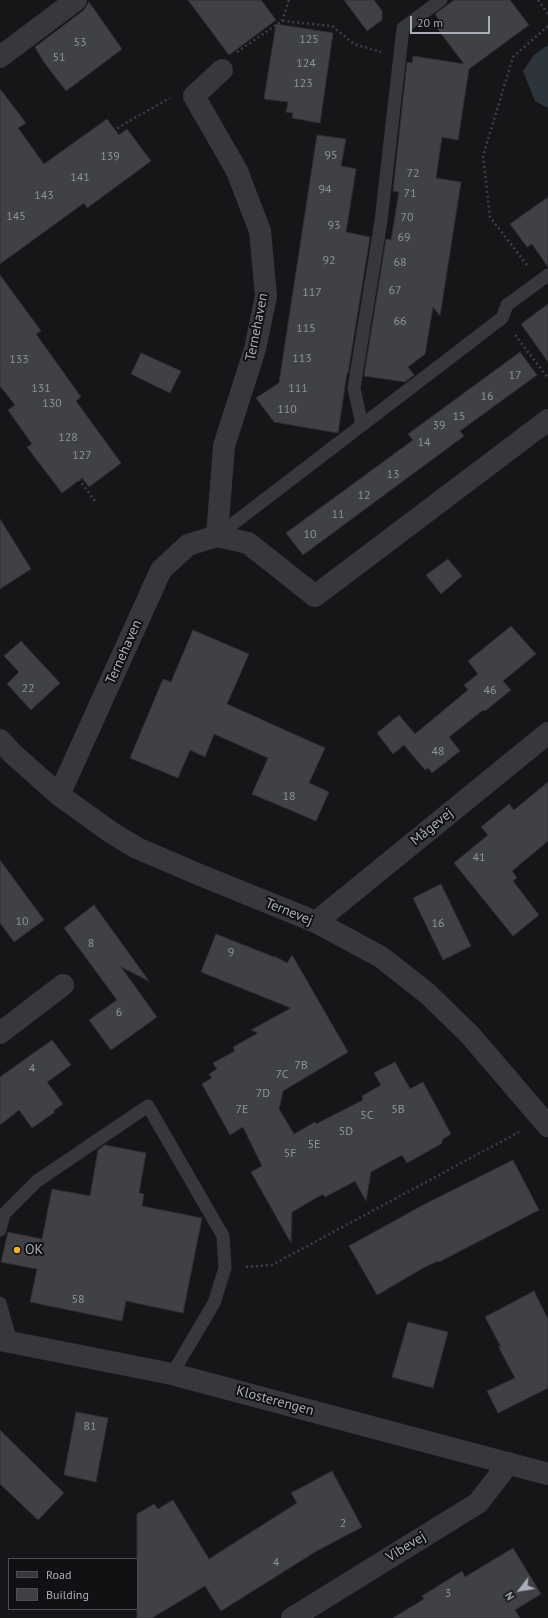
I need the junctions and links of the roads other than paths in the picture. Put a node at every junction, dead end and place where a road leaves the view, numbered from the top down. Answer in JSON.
{"nodes":[{"id":1,"x":76,"y":0,"type":"edge"},
{"id":2,"x":441,"y":0,"type":"edge"},
{"id":3,"x":0,"y":57,"type":"edge"},
{"id":4,"x":222,"y":70,"type":"road end"},
{"id":5,"x":544,"y":278,"type":"edge"},
{"id":6,"x":548,"y":420,"type":"edge"},
{"id":7,"x":362,"y":425,"type":"junction"},
{"id":8,"x":217,"y":536,"type":"junction"},
{"id":9,"x":548,"y":733,"type":"edge"},
{"id":10,"x":0,"y":740,"type":"edge"},
{"id":11,"x":59,"y":795,"type":"junction"},
{"id":12,"x":316,"y":922,"type":"junction"},
{"id":13,"x":63,"y":985,"type":"dead end"},
{"id":14,"x":0,"y":1033,"type":"edge"},
{"id":15,"x":546,"y":1119,"type":"edge"},
{"id":16,"x":0,"y":1230,"type":"edge"},
{"id":17,"x":0,"y":1303,"type":"edge"},
{"id":18,"x":5,"y":1341,"type":"edge"},
{"id":19,"x":172,"y":1374,"type":"junction"},
{"id":20,"x":509,"y":1463,"type":"junction"},
{"id":21,"x":548,"y":1474,"type":"edge"},
{"id":22,"x":292,"y":1618,"type":"edge"}],
"edges":[{"from":1,"to":3,"type":"street"},
{"from":2,"to":7,"type":"lane"},
{"from":4,"to":8,"type":"street","name":"Ternehaven"},
{"from":5,"to":7,"type":"lane","name":"Ternehaven"},
{"from":6,"to":8,"type":"street","name":"Ternehaven"},
{"from":7,"to":8,"type":"lane","name":"Ternehaven"},
{"from":8,"to":11,"type":"street","name":"Ternehaven"},
{"from":9,"to":12,"type":"street","name":"Mågevej"},
{"from":10,"to":11,"type":"street","name":"Ternevej"},
{"from":11,"to":12,"type":"street","name":"Ternevej"},
{"from":12,"to":15,"type":"street","name":"Ternevej"},
{"from":13,"to":14,"type":"street"},
{"from":16,"to":19,"type":"lane"},
{"from":17,"to":18,"type":"lane"},
{"from":18,"to":19,"type":"street","name":"Klosterengen"},
{"from":19,"to":20,"type":"street","name":"Klosterengen"},
{"from":20,"to":21,"type":"street","name":"Klosterengen"},
{"from":20,"to":22,"type":"street","name":"Vibevej"}]}
